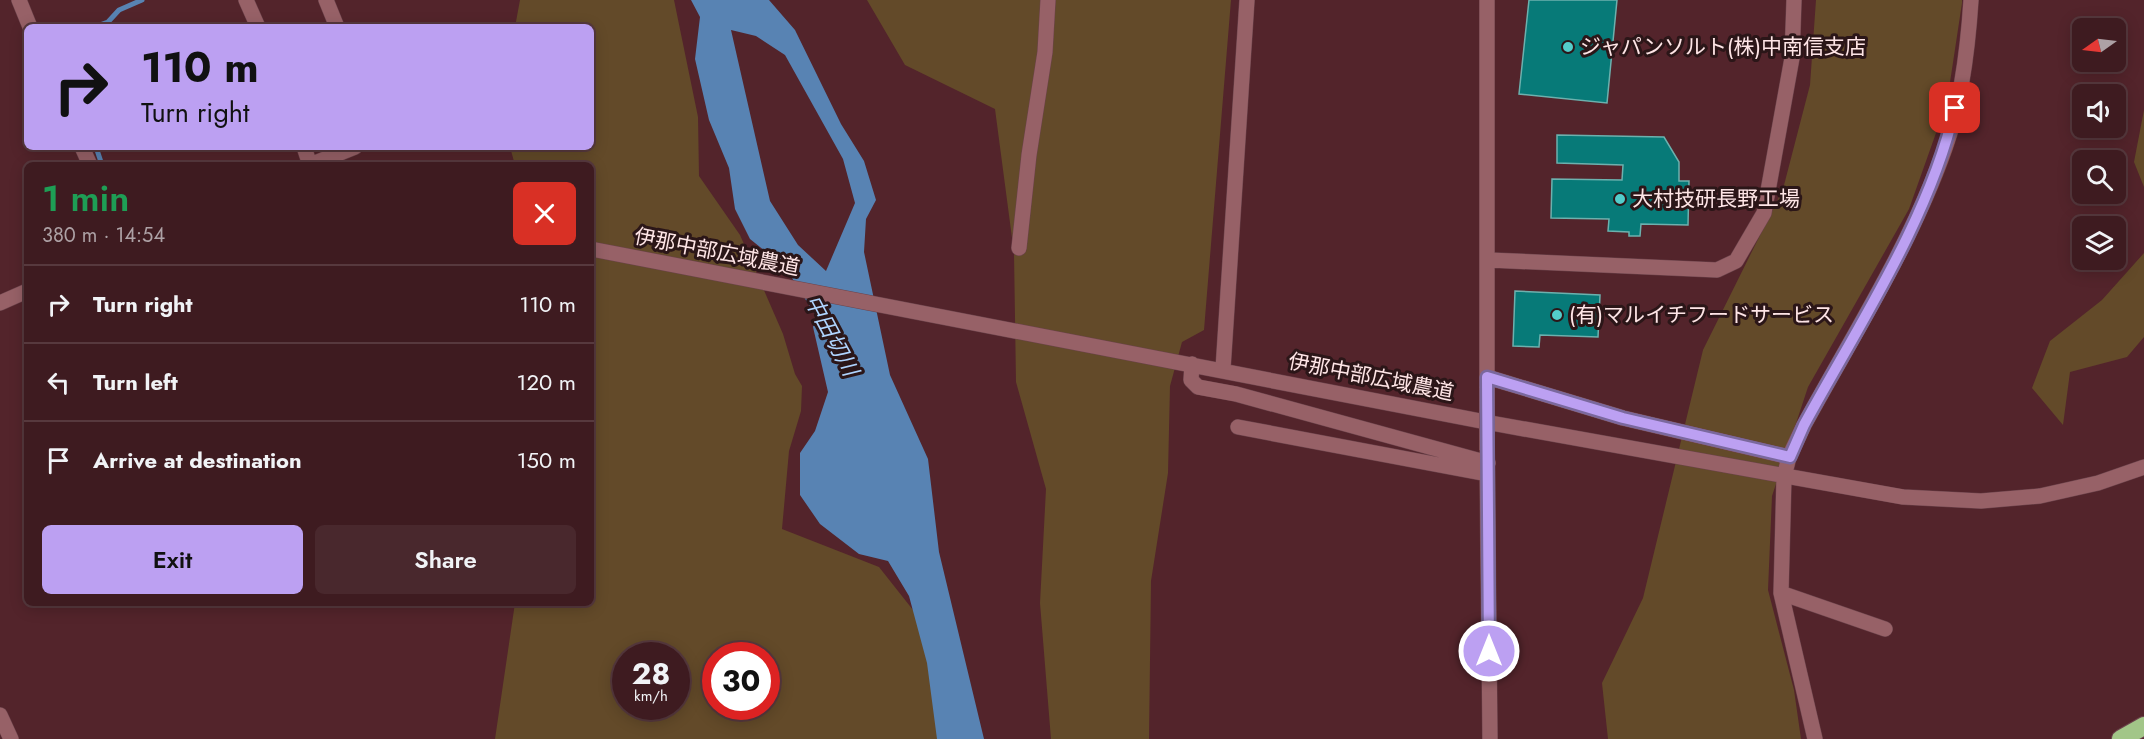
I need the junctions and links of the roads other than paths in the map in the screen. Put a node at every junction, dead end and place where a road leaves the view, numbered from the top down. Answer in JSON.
{"nodes":[{"id":1,"x":19,"y":0,"type":"edge"},
{"id":2,"x":246,"y":0,"type":"edge"},
{"id":3,"x":326,"y":0,"type":"edge"},
{"id":4,"x":1048,"y":0,"type":"edge"},
{"id":5,"x":1247,"y":0,"type":"edge"},
{"id":6,"x":1487,"y":0,"type":"edge"},
{"id":7,"x":1794,"y":0,"type":"edge"},
{"id":8,"x":1971,"y":0,"type":"edge"},
{"id":9,"x":29,"y":24,"type":"edge"},
{"id":10,"x":257,"y":24,"type":"edge"},
{"id":11,"x":337,"y":24,"type":"edge"},
{"id":12,"x":348,"y":150,"type":"edge"},
{"id":13,"x":318,"y":162,"type":"edge"},
{"id":14,"x":1020,"y":248,"type":"dead end"},
{"id":15,"x":594,"y":250,"type":"edge"},
{"id":16,"x":1488,"y":260,"type":"junction"},
{"id":17,"x":24,"y":292,"type":"edge"},
{"id":18,"x":0,"y":303,"type":"edge"},
{"id":19,"x":1192,"y":364,"type":"junction"},
{"id":20,"x":1223,"y":369,"type":"junction"},
{"id":21,"x":1487,"y":383,"type":"junction"},
{"id":22,"x":1238,"y":428,"type":"dead end"},
{"id":23,"x":1790,"y":457,"type":"junction"},
{"id":24,"x":1487,"y":463,"type":"junction"},
{"id":25,"x":2144,"y":467,"type":"edge"},
{"id":26,"x":1784,"y":477,"type":"junction"},
{"id":27,"x":1781,"y":593,"type":"junction"},
{"id":28,"x":1885,"y":629,"type":"dead end"},
{"id":29,"x":0,"y":715,"type":"edge"},
{"id":30,"x":2144,"y":726,"type":"edge"},
{"id":31,"x":11,"y":739,"type":"edge"},
{"id":32,"x":1490,"y":739,"type":"edge"},
{"id":33,"x":1815,"y":739,"type":"edge"},
{"id":34,"x":2121,"y":739,"type":"edge"}],
"edges":[{"from":1,"to":9,"type":"street"},
{"from":2,"to":10,"type":"street"},
{"from":3,"to":11,"type":"street"},
{"from":4,"to":14,"type":"street"},
{"from":5,"to":20,"type":"street"},
{"from":6,"to":16,"type":"street"},
{"from":7,"to":16,"type":"street"},
{"from":8,"to":23,"type":"street"},
{"from":12,"to":13,"type":"street"},
{"from":15,"to":19,"type":"street","name":"伊那中部広域農道"},
{"from":16,"to":21,"type":"street"},
{"from":17,"to":18,"type":"street"},
{"from":19,"to":20,"type":"street","name":"伊那中部広域農道"},
{"from":19,"to":24,"type":"street"},
{"from":20,"to":26,"type":"street","name":"伊那中部広域農道"},
{"from":21,"to":23,"type":"street"},
{"from":21,"to":24,"type":"street","bridge":true},
{"from":22,"to":24,"type":"street"},
{"from":23,"to":26,"type":"street"},
{"from":24,"to":32,"type":"street"},
{"from":25,"to":26,"type":"street","name":"伊那中部広域農道"},
{"from":26,"to":27,"type":"street"},
{"from":27,"to":28,"type":"street"},
{"from":27,"to":33,"type":"street"},
{"from":29,"to":31,"type":"street"},
{"from":30,"to":34,"type":"highway"}]}
